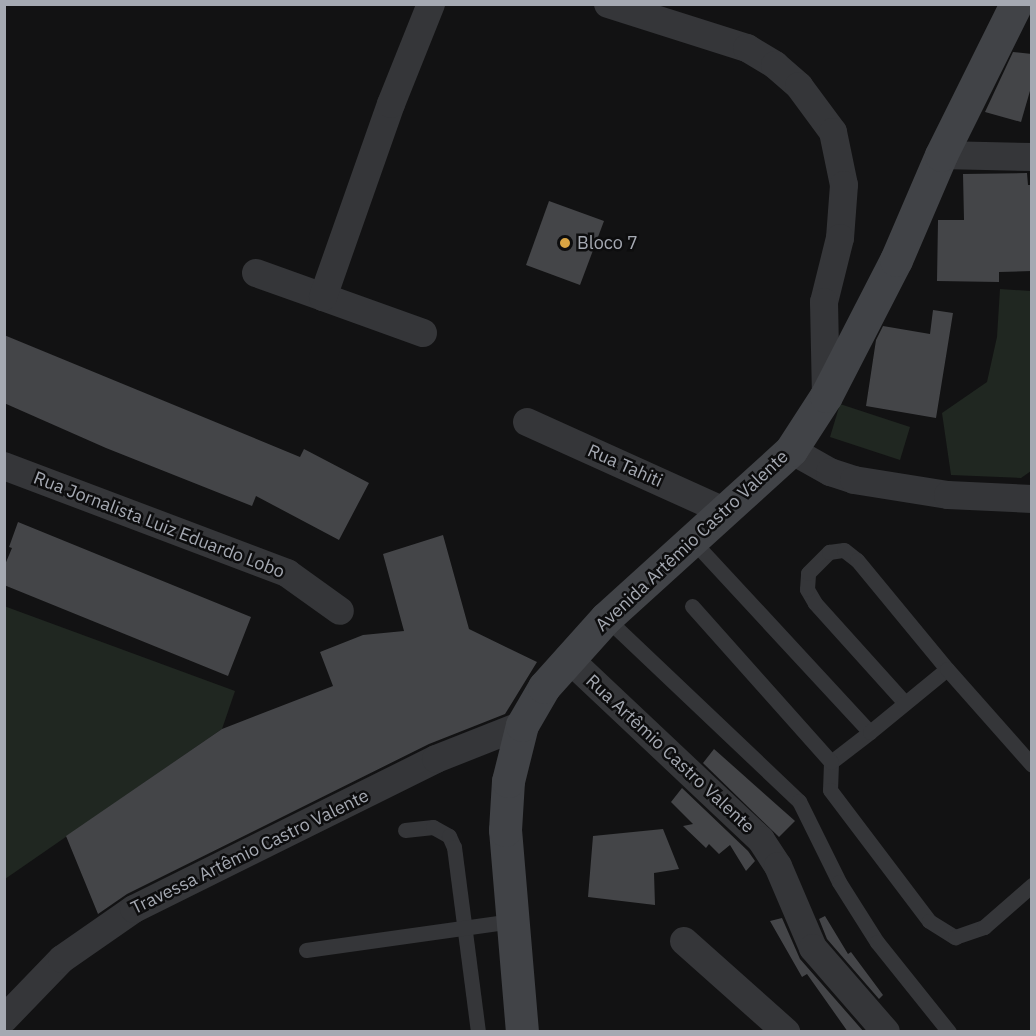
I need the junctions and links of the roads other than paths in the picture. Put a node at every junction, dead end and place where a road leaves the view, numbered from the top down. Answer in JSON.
{"nodes":[{"id":1,"x":431,"y":4,"type":"edge"},
{"id":2,"x":608,"y":4,"type":"edge"},
{"id":3,"x":1016,"y":4,"type":"edge"},
{"id":4,"x":680,"y":14,"type":"edge"},
{"id":5,"x":941,"y":155,"type":"junction"},
{"id":6,"x":1032,"y":157,"type":"edge"},
{"id":7,"x":256,"y":273,"type":"dead end"},
{"id":8,"x":323,"y":297,"type":"junction"},
{"id":9,"x":423,"y":333,"type":"dead end"},
{"id":10,"x":826,"y":396,"type":"junction"},
{"id":11,"x":527,"y":422,"type":"dead end"},
{"id":12,"x":791,"y":450,"type":"junction"},
{"id":13,"x":4,"y":466,"type":"edge"},
{"id":14,"x":1032,"y":498,"type":"edge"},
{"id":15,"x":724,"y":511,"type":"junction"},
{"id":16,"x":691,"y":539,"type":"junction"},
{"id":17,"x":692,"y":606,"type":"dead end"},
{"id":18,"x":340,"y":611,"type":"dead end"},
{"id":19,"x":606,"y":618,"type":"junction"},
{"id":20,"x":568,"y":658,"type":"junction"},
{"id":21,"x":946,"y":669,"type":"junction"},
{"id":22,"x":905,"y":703,"type":"junction"},
{"id":23,"x":522,"y":725,"type":"junction"},
{"id":24,"x":870,"y":732,"type":"junction"},
{"id":25,"x":831,"y":762,"type":"junction"},
{"id":26,"x":1032,"y":765,"type":"edge"},
{"id":27,"x":405,"y":830,"type":"dead end"},
{"id":28,"x":1032,"y":885,"type":"edge"},
{"id":29,"x":513,"y":921,"type":"junction"},
{"id":30,"x":464,"y":928,"type":"junction"},
{"id":31,"x":684,"y":941,"type":"dead end"},
{"id":32,"x":306,"y":950,"type":"dead end"},
{"id":33,"x":4,"y":1019,"type":"edge"},
{"id":34,"x":478,"y":1032,"type":"edge"},
{"id":35,"x":522,"y":1032,"type":"edge"},
{"id":36,"x":786,"y":1032,"type":"edge"},
{"id":37,"x":885,"y":1032,"type":"edge"},
{"id":38,"x":949,"y":1032,"type":"edge"}],
"edges":[{"from":1,"to":8,"type":"street"},
{"from":2,"to":4,"type":"street"},
{"from":3,"to":5,"type":"main road","name":"Avenida Artêmio Castro Valente"},
{"from":4,"to":10,"type":"street"},
{"from":5,"to":6,"type":"street"},
{"from":5,"to":10,"type":"main road","name":"Avenida Artêmio Castro Valente"},
{"from":7,"to":8,"type":"street"},
{"from":8,"to":9,"type":"street"},
{"from":10,"to":12,"type":"main road","name":"Avenida Artêmio Castro Valente"},
{"from":11,"to":15,"type":"street","name":"Rua Tahiti"},
{"from":12,"to":14,"type":"street"},
{"from":12,"to":15,"type":"main road","name":"Avenida Artêmio Castro Valente"},
{"from":13,"to":18,"type":"street","name":"Rua Jornalista Luiz Eduardo Lobo"},
{"from":15,"to":16,"type":"main road","name":"Avenida Artêmio Castro Valente"},
{"from":16,"to":19,"type":"main road","name":"Avenida Artêmio Castro Valente"},
{"from":16,"to":24,"type":"lane"},
{"from":17,"to":25,"type":"lane"},
{"from":19,"to":20,"type":"main road","name":"Avenida Artêmio Castro Valente"},
{"from":19,"to":38,"type":"lane"},
{"from":20,"to":23,"type":"main road","name":"Avenida Artêmio Castro Valente"},
{"from":20,"to":37,"type":"street","name":"Rua Artêmio Castro Valente"},
{"from":21,"to":22,"type":"lane"},
{"from":21,"to":22,"type":"lane"},
{"from":21,"to":26,"type":"lane"},
{"from":22,"to":24,"type":"lane"},
{"from":23,"to":29,"type":"main road","name":"Avenida Artêmio Castro Valente"},
{"from":23,"to":33,"type":"street","name":"Travessa Artêmio Castro Valente"},
{"from":24,"to":25,"type":"lane"},
{"from":25,"to":28,"type":"lane"},
{"from":27,"to":30,"type":"lane"},
{"from":29,"to":30,"type":"lane"},
{"from":29,"to":35,"type":"main road","name":"Avenida Artêmio Castro Valente"},
{"from":30,"to":32,"type":"lane"},
{"from":30,"to":34,"type":"lane"},
{"from":31,"to":36,"type":"street"}]}
